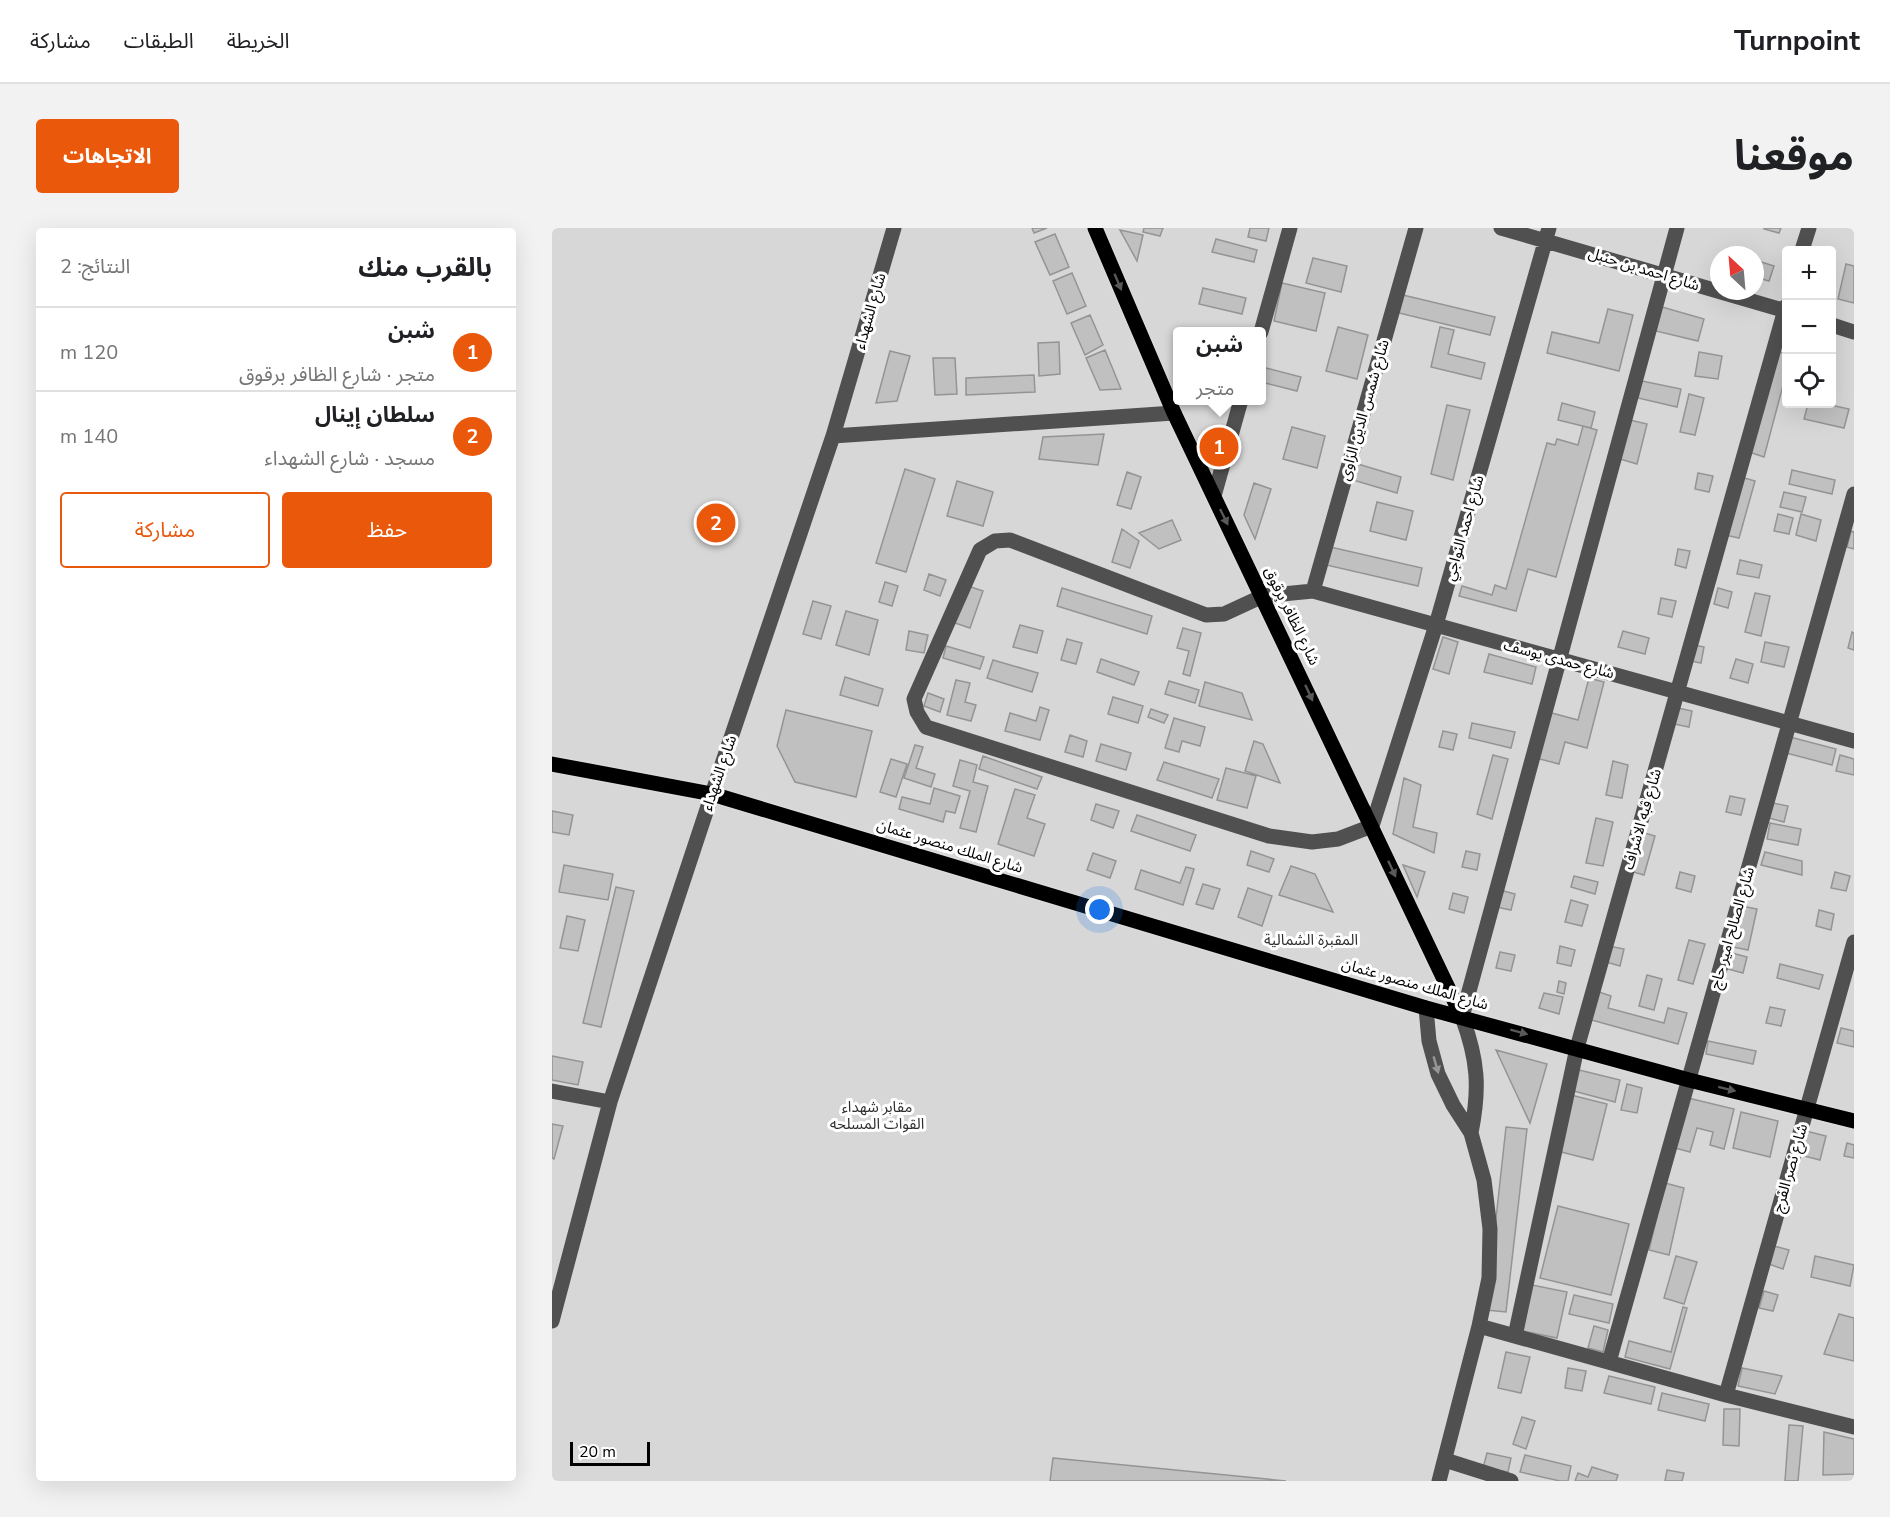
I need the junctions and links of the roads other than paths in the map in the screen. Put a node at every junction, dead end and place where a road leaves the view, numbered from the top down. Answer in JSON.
{"nodes":[{"id":1,"x":894,"y":228,"type":"edge"},
{"id":2,"x":1095,"y":228,"type":"edge"},
{"id":3,"x":1290,"y":228,"type":"edge"},
{"id":4,"x":1416,"y":228,"type":"edge"},
{"id":5,"x":1501,"y":228,"type":"edge"},
{"id":6,"x":1677,"y":228,"type":"edge"},
{"id":7,"x":1809,"y":228,"type":"edge"},
{"id":8,"x":1548,"y":234,"type":"edge"},
{"id":9,"x":1803,"y":246,"type":"edge"},
{"id":10,"x":1663,"y":275,"type":"junction"},
{"id":11,"x":1782,"y":309,"type":"edge"},
{"id":12,"x":1782,"y":324,"type":"edge"},
{"id":13,"x":1836,"y":326,"type":"edge"},
{"id":14,"x":1262,"y":327,"type":"edge"},
{"id":15,"x":1854,"y":332,"type":"edge"},
{"id":16,"x":1240,"y":405,"type":"edge"},
{"id":17,"x":1174,"y":413,"type":"junction"},
{"id":18,"x":833,"y":436,"type":"junction"},
{"id":19,"x":1854,"y":494,"type":"edge"},
{"id":20,"x":1214,"y":496,"type":"junction"},
{"id":21,"x":1313,"y":591,"type":"junction"},
{"id":22,"x":1263,"y":596,"type":"junction"},
{"id":23,"x":1436,"y":625,"type":"junction"},
{"id":24,"x":1559,"y":659,"type":"junction"},
{"id":25,"x":1678,"y":692,"type":"junction"},
{"id":26,"x":1790,"y":723,"type":"junction"},
{"id":27,"x":1854,"y":741,"type":"edge"},
{"id":28,"x":552,"y":764,"type":"edge"},
{"id":29,"x":712,"y":794,"type":"junction"},
{"id":30,"x":1372,"y":826,"type":"junction"},
{"id":31,"x":1854,"y":942,"type":"edge"},
{"id":32,"x":1426,"y":1008,"type":"junction"},
{"id":33,"x":1462,"y":1017,"type":"junction"},
{"id":34,"x":1577,"y":1048,"type":"junction"},
{"id":35,"x":1689,"y":1080,"type":"junction"},
{"id":36,"x":552,"y":1091,"type":"edge"},
{"id":37,"x":610,"y":1102,"type":"junction"},
{"id":38,"x":1807,"y":1109,"type":"junction"},
{"id":39,"x":1854,"y":1121,"type":"edge"},
{"id":40,"x":1471,"y":1133,"type":"junction"},
{"id":41,"x":552,"y":1321,"type":"edge"},
{"id":42,"x":1479,"y":1326,"type":"junction"},
{"id":43,"x":1515,"y":1336,"type":"junction"},
{"id":44,"x":1610,"y":1362,"type":"junction"},
{"id":45,"x":1726,"y":1395,"type":"junction"},
{"id":46,"x":1854,"y":1427,"type":"edge"},
{"id":47,"x":1444,"y":1460,"type":"junction"},
{"id":48,"x":1439,"y":1481,"type":"edge"},
{"id":49,"x":1511,"y":1481,"type":"edge"}],
"edges":[{"from":1,"to":18,"type":"street","name":"شارع الشهداء"},
{"from":2,"to":17,"type":"main road","name":"شارع الظافر برقوق","one_way":true},
{"from":3,"to":14,"type":"street"},
{"from":4,"to":21,"type":"street","name":"شارع شمس الدين الزاوى"},
{"from":5,"to":8,"type":"street","name":"شارع احمد بن حنبل"},
{"from":6,"to":10,"type":"street"},
{"from":7,"to":9,"type":"street"},
{"from":8,"to":10,"type":"street","name":"شارع احمد بن حنبل"},
{"from":8,"to":23,"type":"street","name":"شارع احمد النواجي"},
{"from":10,"to":11,"type":"street","name":"شارع احمد بن حنبل"},
{"from":10,"to":24,"type":"street"},
{"from":12,"to":25,"type":"street","name":"شارع قبه الاشراف"},
{"from":13,"to":15,"type":"street"},
{"from":16,"to":20,"type":"street"},
{"from":17,"to":18,"type":"street"},
{"from":17,"to":20,"type":"main road","name":"شارع الظافر برقوق"},
{"from":18,"to":29,"type":"street","name":"شارع الشهداء"},
{"from":19,"to":26,"type":"street","name":"شارع الصالح امير حاج"},
{"from":20,"to":22,"type":"main road","name":"شارع الظافر برقوق","one_way":true},
{"from":21,"to":22,"type":"street","name":"شارع حمدى يوسف"},
{"from":21,"to":23,"type":"street","name":"شارع حمدى يوسف"},
{"from":22,"to":30,"type":"main road","name":"شارع الظافر برقوق","one_way":true},
{"from":22,"to":30,"type":"street","name":"شارع حمدى يوسف"},
{"from":23,"to":24,"type":"street","name":"شارع حمدى يوسف"},
{"from":23,"to":30,"type":"street","name":"شارع احمد النواجي"},
{"from":24,"to":25,"type":"street","name":"شارع حمدى يوسف"},
{"from":24,"to":33,"type":"street"},
{"from":25,"to":26,"type":"street","name":"شارع حمدى يوسف"},
{"from":25,"to":34,"type":"street","name":"شارع قبه الاشراف"},
{"from":26,"to":27,"type":"street","name":"شارع حمدى يوسف"},
{"from":26,"to":35,"type":"street","name":"شارع الصالح امير حاج"},
{"from":28,"to":29,"type":"main road","name":"شارع الملك منصور عثمان"},
{"from":29,"to":32,"type":"main road","name":"شارع الملك منصور عثمان"},
{"from":29,"to":37,"type":"street","name":"شارع الشهداء"},
{"from":30,"to":33,"type":"main road","name":"شارع الظافر برقوق","one_way":true},
{"from":31,"to":38,"type":"street","name":"شارع نصر الفرج"},
{"from":32,"to":33,"type":"main road","name":"شارع الملك منصور عثمان"},
{"from":32,"to":40,"type":"street","one_way":true},
{"from":33,"to":34,"type":"main road","name":"شارع الملك منصور عثمان","one_way":true},
{"from":33,"to":40,"type":"street"},
{"from":34,"to":35,"type":"main road","name":"شارع الملك منصور عثمان"},
{"from":34,"to":43,"type":"street","name":"شارع قبه الاشراف"},
{"from":35,"to":38,"type":"main road","name":"شارع الملك منصور عثمان","one_way":true},
{"from":35,"to":44,"type":"street","name":"شارع الصالح امير حاج"},
{"from":36,"to":37,"type":"street"},
{"from":37,"to":41,"type":"street","name":"شارع الشهداء"},
{"from":38,"to":39,"type":"main road","name":"شارع الملك منصور عثمان"},
{"from":38,"to":45,"type":"street","name":"شارع نصر الفرج"},
{"from":40,"to":42,"type":"street"},
{"from":42,"to":43,"type":"street"},
{"from":42,"to":47,"type":"street"},
{"from":43,"to":44,"type":"street"},
{"from":44,"to":45,"type":"street"},
{"from":45,"to":46,"type":"street"},
{"from":47,"to":48,"type":"street"},
{"from":47,"to":49,"type":"street"}]}
